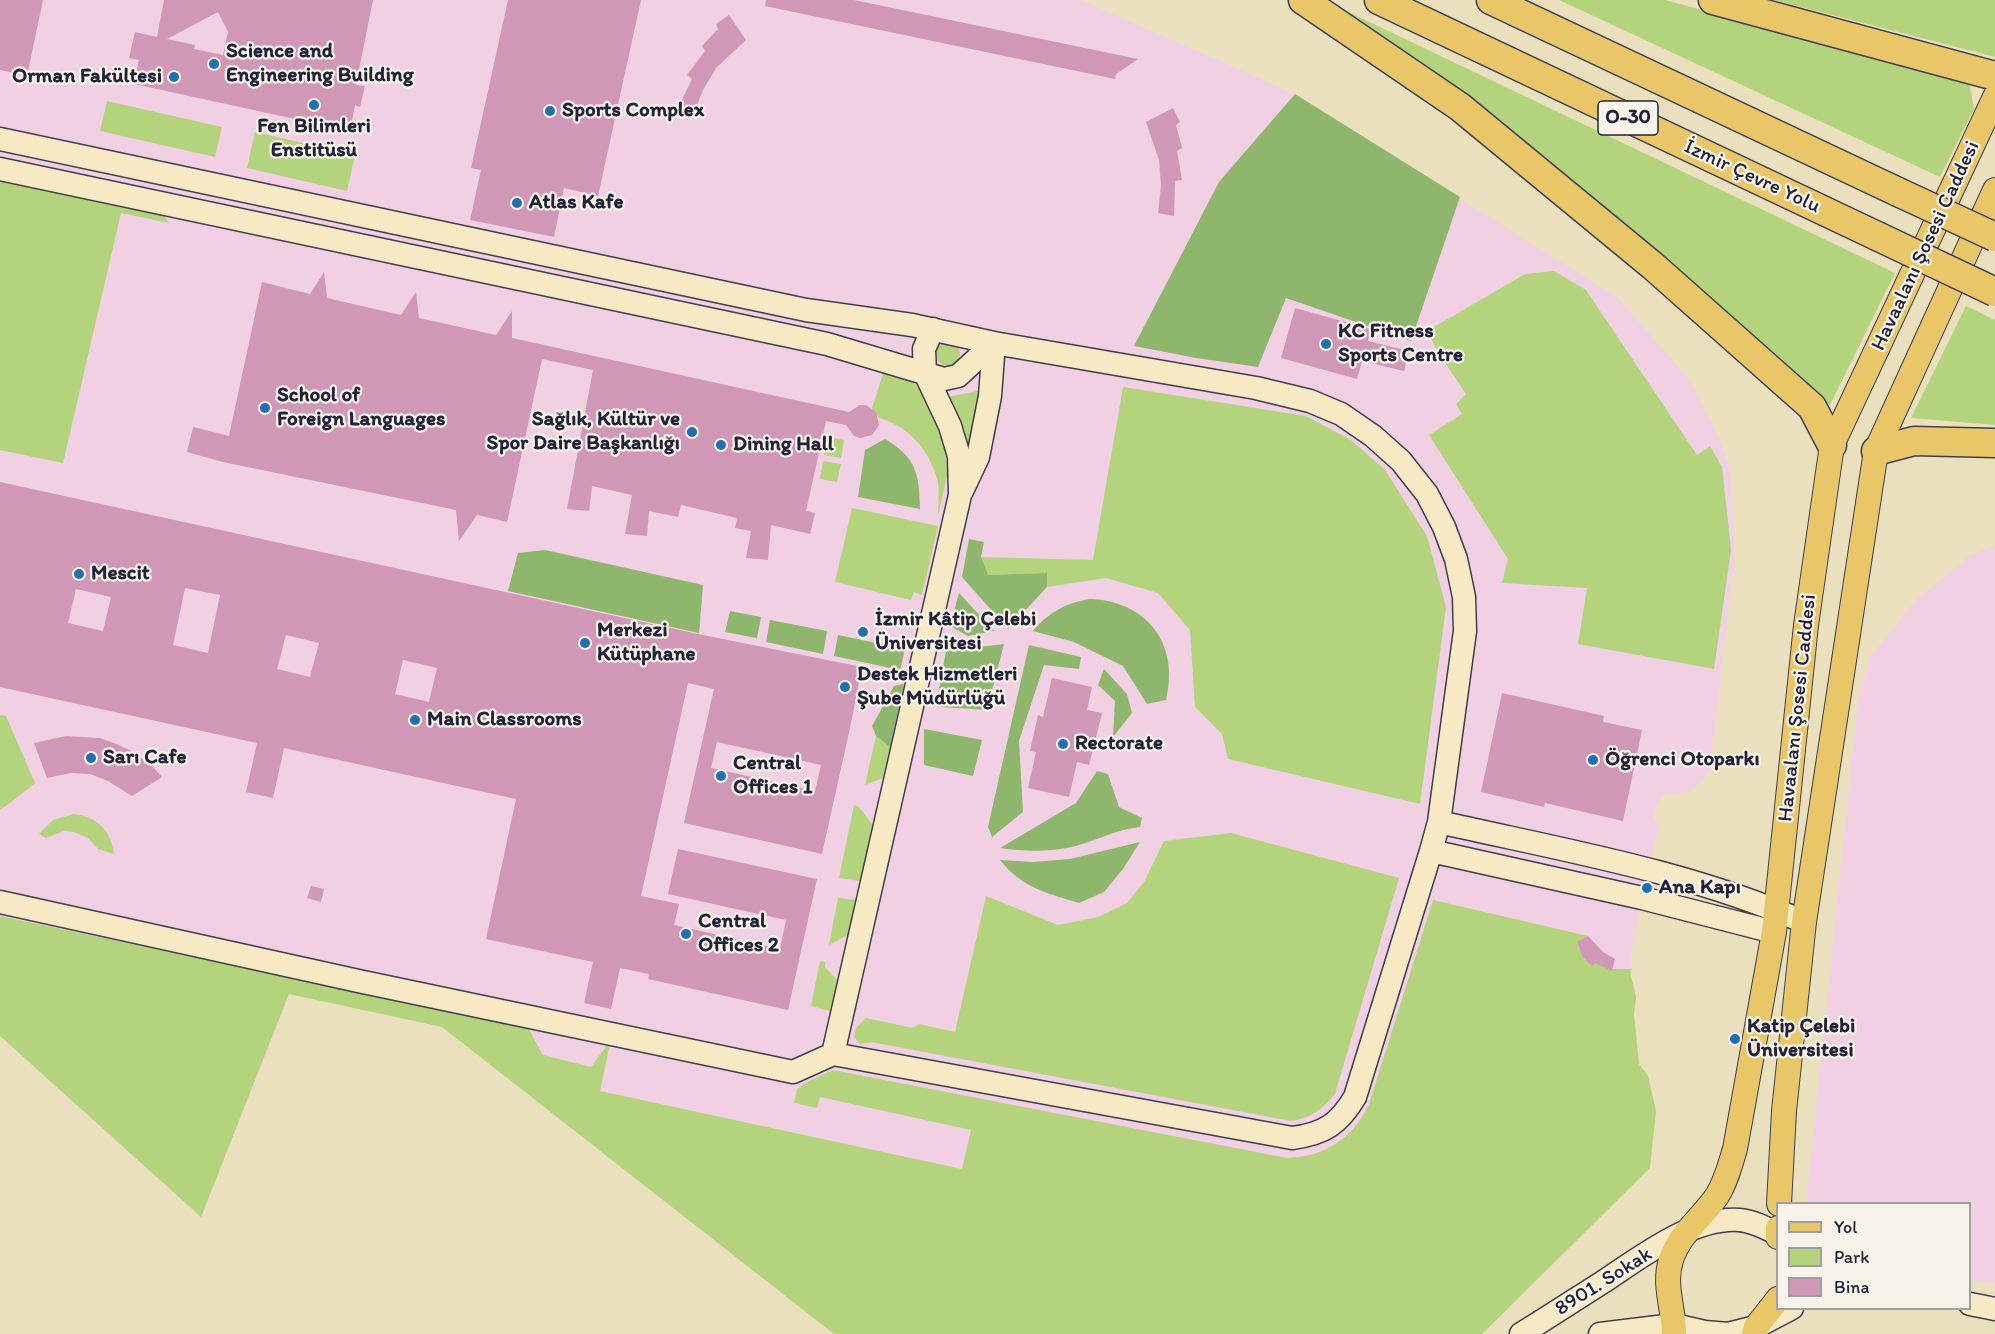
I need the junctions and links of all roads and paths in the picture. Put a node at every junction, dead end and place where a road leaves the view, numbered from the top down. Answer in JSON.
{"nodes":[{"id":1,"x":1303,"y":0,"type":"edge"},
{"id":2,"x":1379,"y":0,"type":"edge"},
{"id":3,"x":1491,"y":0,"type":"edge"},
{"id":4,"x":1713,"y":0,"type":"edge"},
{"id":5,"x":1995,"y":76,"type":"edge"},
{"id":6,"x":1995,"y":97,"type":"edge"},
{"id":7,"x":0,"y":138,"type":"edge"},
{"id":8,"x":86,"y":158,"type":"junction"},
{"id":9,"x":0,"y":169,"type":"edge"},
{"id":10,"x":81,"y":186,"type":"junction"},
{"id":11,"x":1995,"y":190,"type":"edge"},
{"id":12,"x":276,"y":198,"type":"junction"},
{"id":13,"x":270,"y":226,"type":"junction"},
{"id":14,"x":1995,"y":237,"type":"edge"},
{"id":15,"x":1995,"y":292,"type":"edge"},
{"id":16,"x":933,"y":330,"type":"junction"},
{"id":17,"x":994,"y":343,"type":"junction"},
{"id":18,"x":925,"y":373,"type":"junction"},
{"id":19,"x":1995,"y":443,"type":"edge"},
{"id":20,"x":1832,"y":445,"type":"junction"},
{"id":21,"x":1876,"y":451,"type":"junction"},
{"id":22,"x":960,"y":495,"type":"junction"},
{"id":23,"x":1439,"y":822,"type":"junction"},
{"id":24,"x":1431,"y":851,"type":"junction"},
{"id":25,"x":0,"y":902,"type":"edge"},
{"id":26,"x":1775,"y":921,"type":"junction"},
{"id":27,"x":1804,"y":922,"type":"junction"},
{"id":28,"x":833,"y":1054,"type":"junction"},
{"id":29,"x":1779,"y":1202,"type":"edge"},
{"id":30,"x":1687,"y":1231,"type":"junction"},
{"id":31,"x":1776,"y":1234,"type":"edge"},
{"id":32,"x":1776,"y":1302,"type":"edge"},
{"id":33,"x":1971,"y":1304,"type":"edge"},
{"id":34,"x":1995,"y":1309,"type":"edge"},
{"id":35,"x":1789,"y":1310,"type":"edge"},
{"id":36,"x":1674,"y":1330,"type":"edge"},
{"id":37,"x":1755,"y":1330,"type":"edge"},
{"id":38,"x":1521,"y":1334,"type":"edge"},
{"id":39,"x":1600,"y":1334,"type":"edge"}],
"edges":[{"from":1,"to":20,"type":"highway"},
{"from":2,"to":15,"type":"highway","name":"İzmir Çevre Yolu","number":"O-30","bridge":true},
{"from":3,"to":14,"type":"highway","number":"O-30","bridge":true},
{"from":4,"to":5,"type":"highway"},
{"from":6,"to":20,"type":"main road","name":"Havaalanı Şosesi Caddesi"},
{"from":7,"to":8,"type":"street"},
{"from":8,"to":10,"type":"street"},
{"from":8,"to":12,"type":"street"},
{"from":9,"to":10,"type":"street"},
{"from":10,"to":13,"type":"street"},
{"from":11,"to":21,"type":"main road","name":"Havaalanı Şosesi Caddesi"},
{"from":12,"to":13,"type":"street"},
{"from":12,"to":16,"type":"street"},
{"from":13,"to":18,"type":"street"},
{"from":16,"to":17,"type":"street"},
{"from":16,"to":18,"type":"street"},
{"from":17,"to":18,"type":"street"},
{"from":17,"to":22,"type":"street"},
{"from":17,"to":23,"type":"street"},
{"from":18,"to":22,"type":"street"},
{"from":19,"to":21,"type":"highway"},
{"from":20,"to":26,"type":"main road","name":"Havaalanı Şosesi Caddesi"},
{"from":21,"to":27,"type":"main road","name":"Havaalanı Şosesi Caddesi"},
{"from":22,"to":28,"type":"street"},
{"from":23,"to":24,"type":"street"},
{"from":23,"to":26,"type":"street"},
{"from":24,"to":26,"type":"street"},
{"from":24,"to":28,"type":"street"},
{"from":25,"to":28,"type":"street"},
{"from":26,"to":27,"type":"street"},
{"from":26,"to":30,"type":"main road","name":"Havaalanı Şosesi Caddesi"},
{"from":27,"to":29,"type":"main road","name":"Havaalanı Şosesi Caddesi"},
{"from":30,"to":31,"type":"street","name":"8901. Sokak"},
{"from":30,"to":36,"type":"main road","name":"Havaalanı Şosesi Caddesi"},
{"from":30,"to":38,"type":"street","name":"8901. Sokak"},
{"from":32,"to":37,"type":"main road"},
{"from":33,"to":34,"type":"street"},
{"from":35,"to":37,"type":"street","name":"8901. Sokak"},
{"from":36,"to":37,"type":"street","name":"8901. Sokak"},
{"from":36,"to":39,"type":"street","name":"8901. Sokak"}]}
